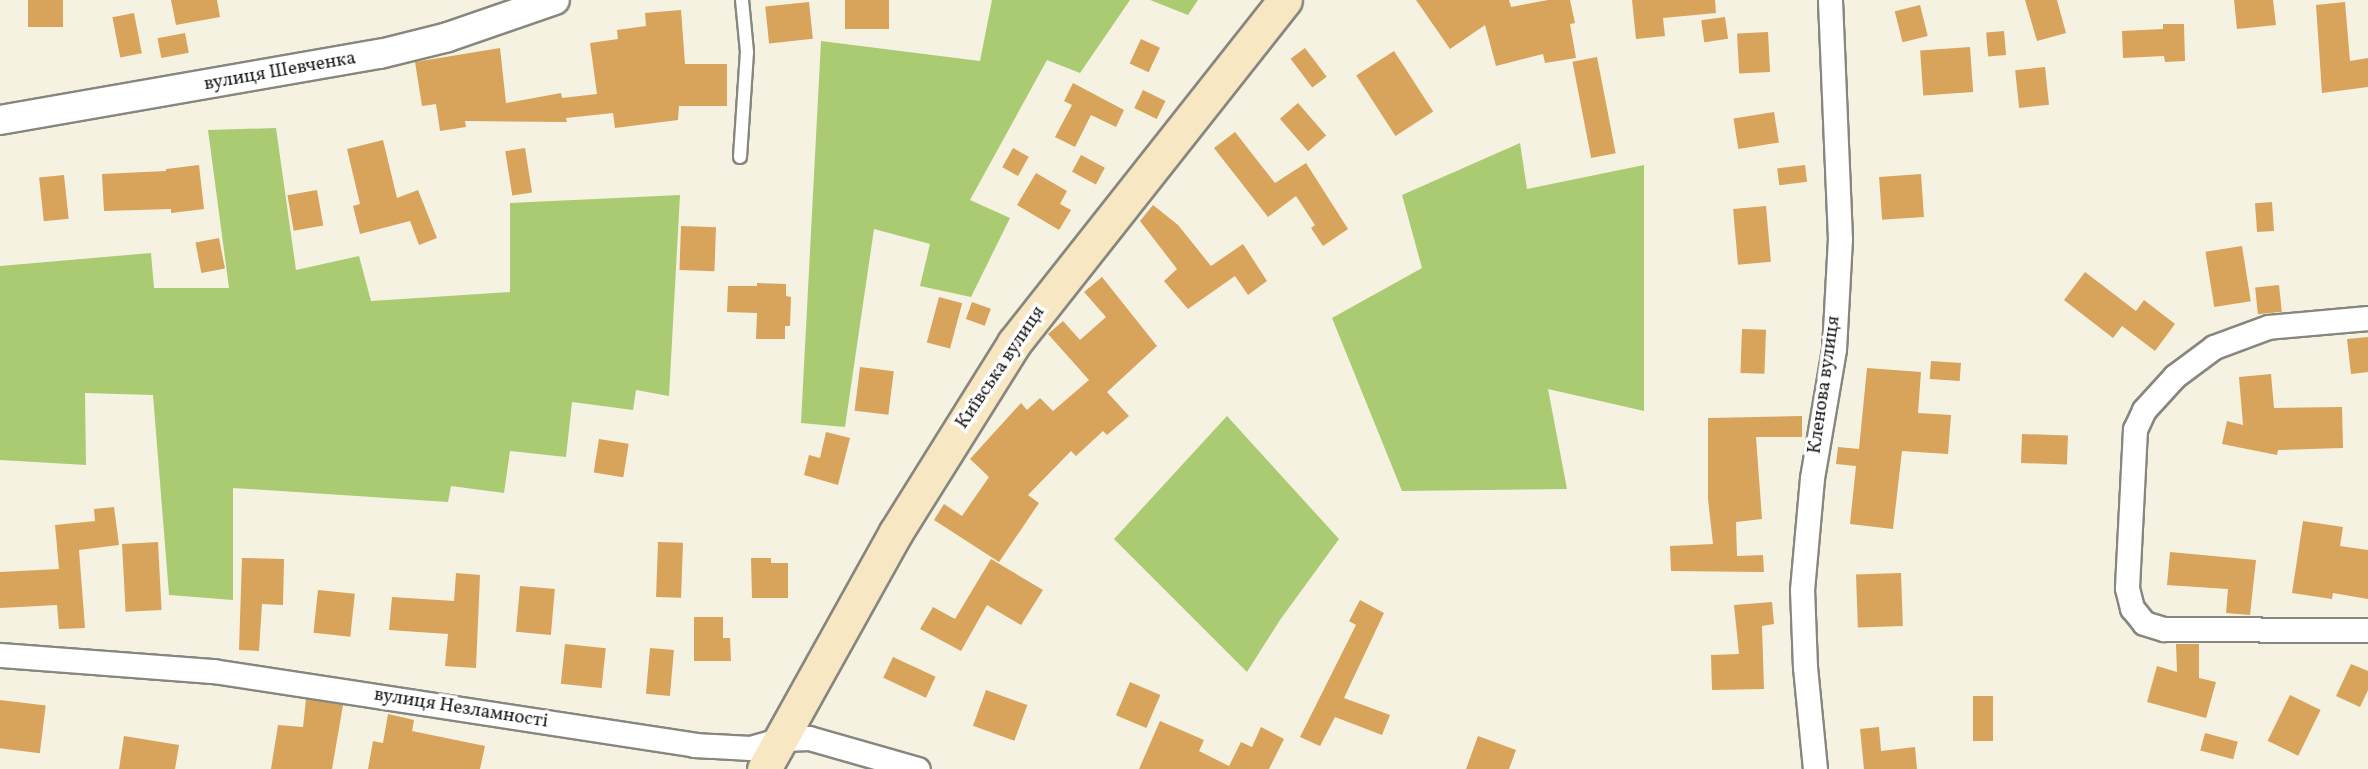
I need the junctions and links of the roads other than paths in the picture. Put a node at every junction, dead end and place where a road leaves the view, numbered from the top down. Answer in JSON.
{"nodes":[{"id":1,"x":555,"y":0,"type":"edge"},
{"id":2,"x":742,"y":0,"type":"edge"},
{"id":3,"x":1286,"y":0,"type":"edge"},
{"id":4,"x":1830,"y":0,"type":"edge"},
{"id":5,"x":0,"y":120,"type":"edge"},
{"id":6,"x":740,"y":157,"type":"dead end"},
{"id":7,"x":2368,"y":318,"type":"edge"},
{"id":8,"x":2368,"y":630,"type":"edge"},
{"id":9,"x":0,"y":655,"type":"edge"},
{"id":10,"x":781,"y":740,"type":"junction"},
{"id":11,"x":764,"y":769,"type":"edge"},
{"id":12,"x":918,"y":769,"type":"edge"},
{"id":13,"x":1815,"y":769,"type":"edge"}],
"edges":[{"from":1,"to":5,"type":"street","name":"вулиця Шевченка"},
{"from":2,"to":6,"type":"lane"},
{"from":3,"to":10,"type":"main road","name":"Київська вулиця"},
{"from":4,"to":13,"type":"street","name":"Кленова вулиця"},
{"from":7,"to":8,"type":"street"},
{"from":9,"to":10,"type":"street","name":"вулиця Незламності"},
{"from":10,"to":11,"type":"main road","name":"Київська вулиця"},
{"from":10,"to":12,"type":"street","name":"вулиця Незламності"}]}
